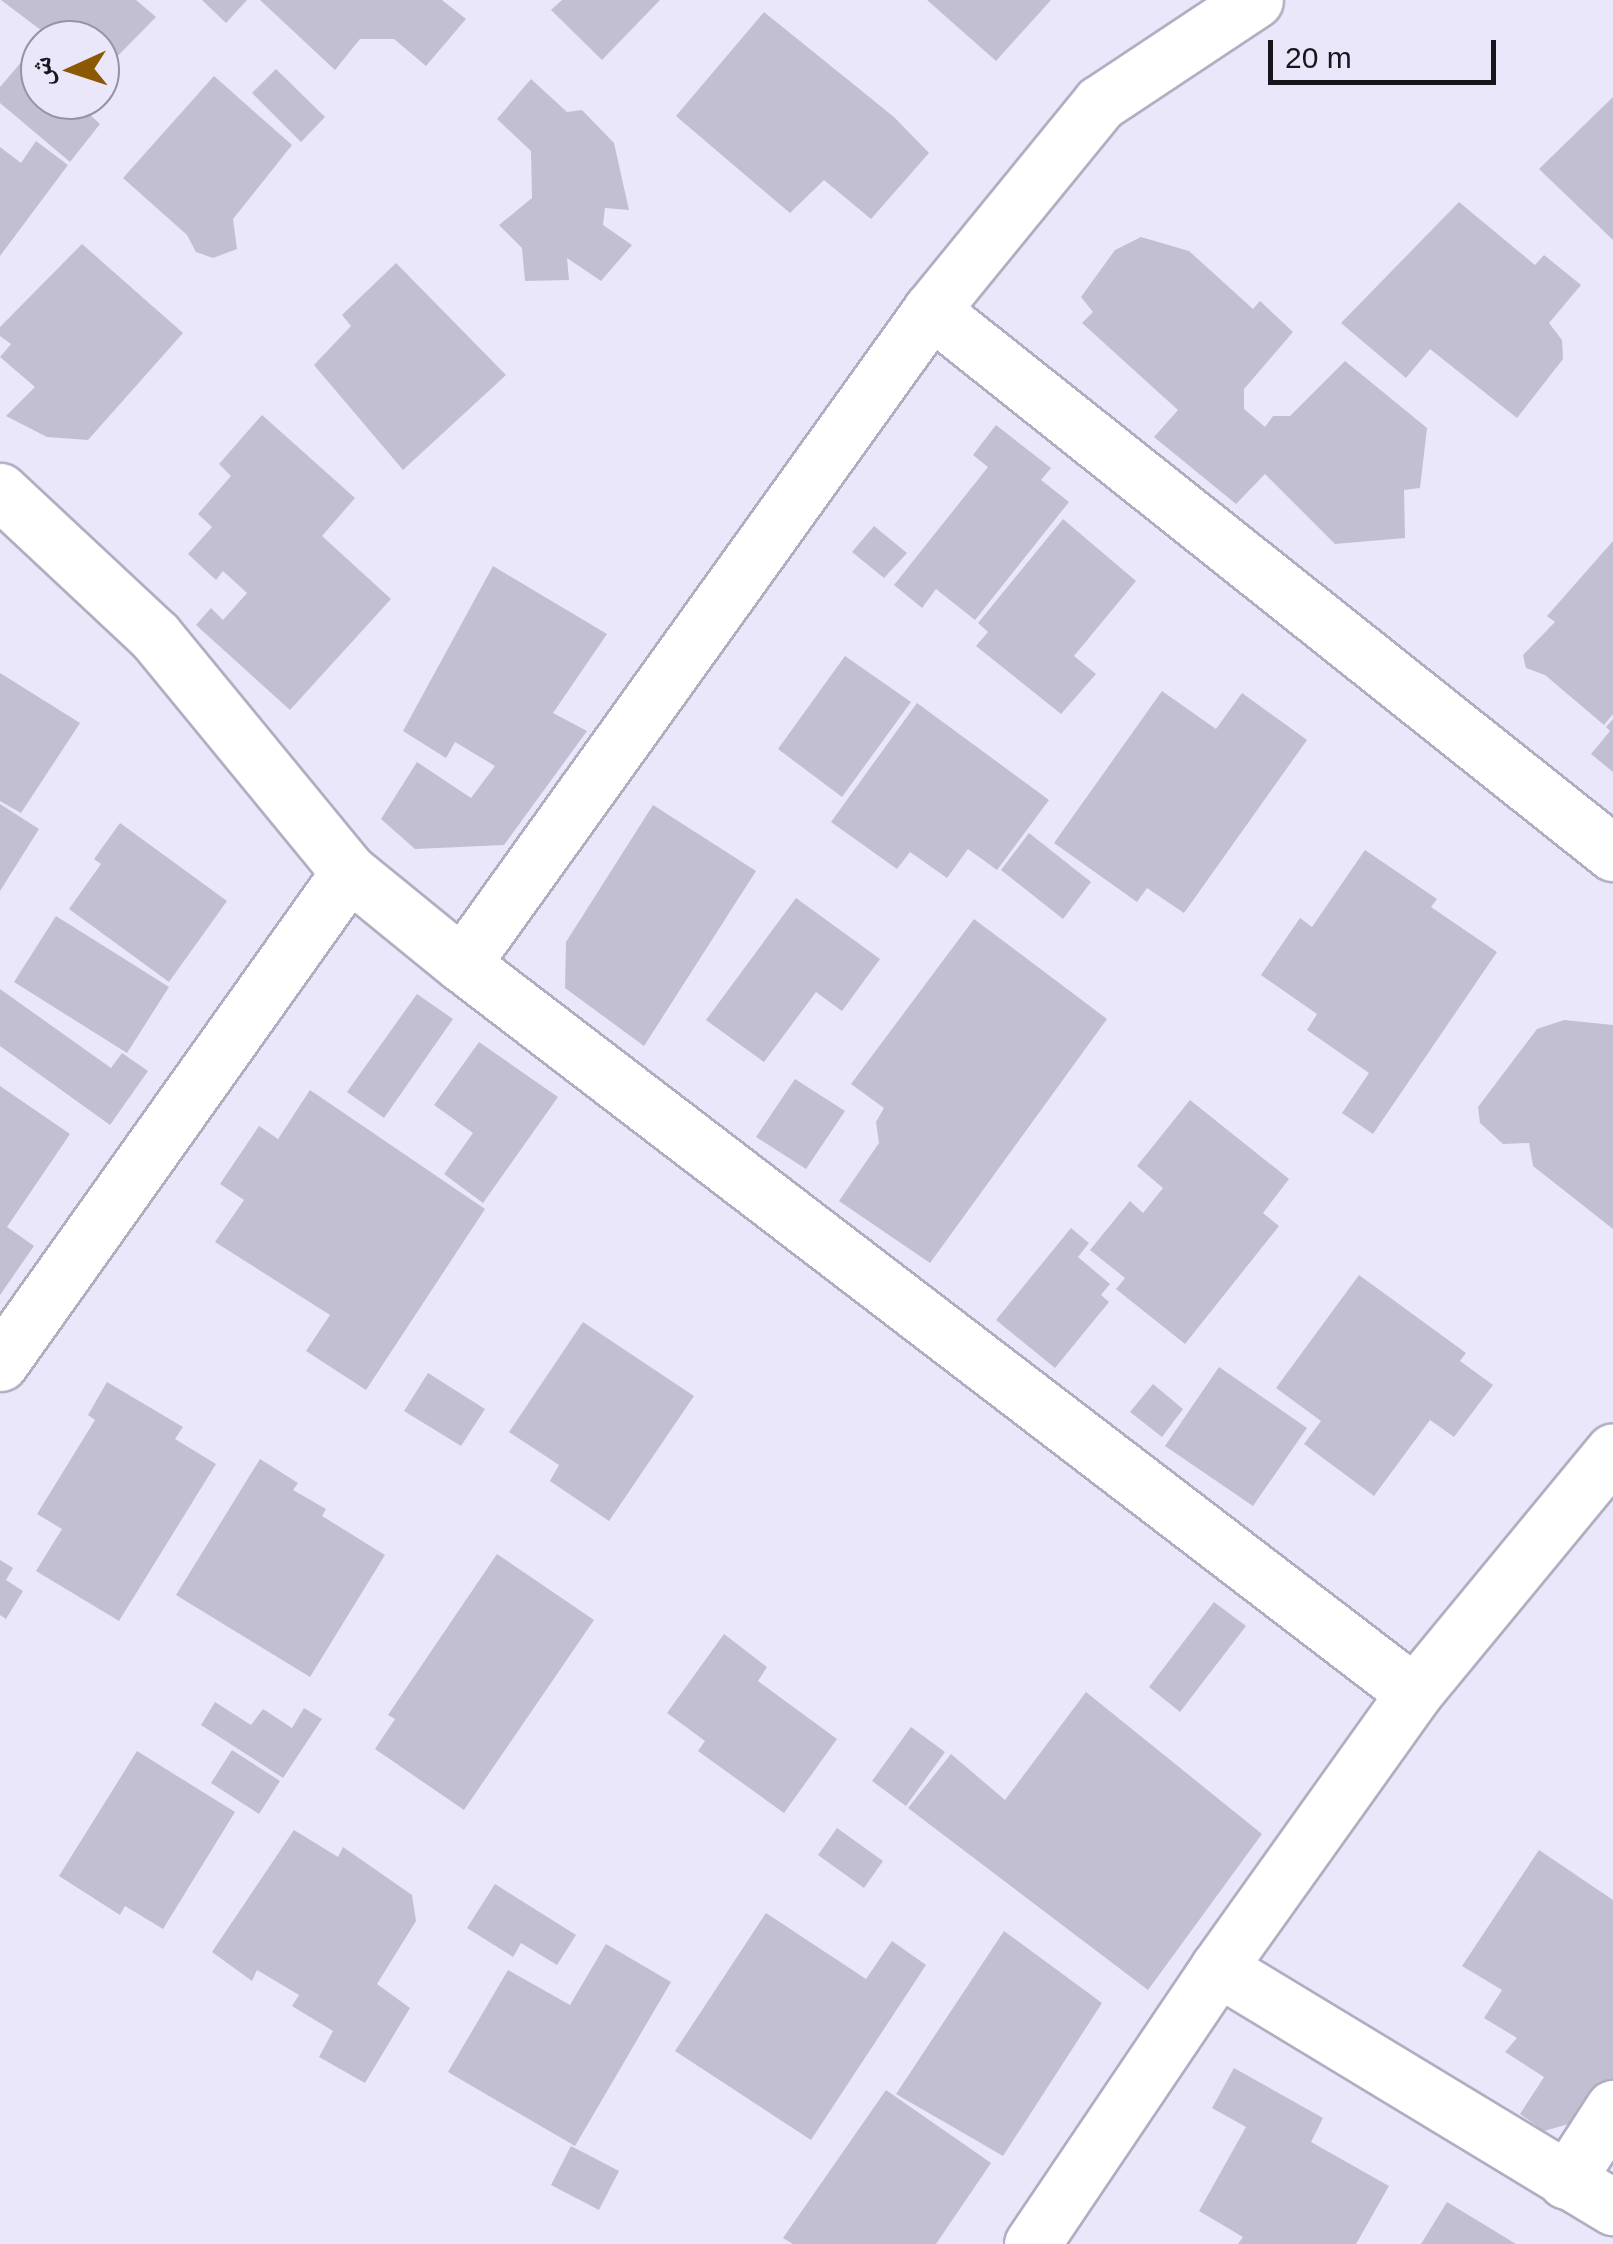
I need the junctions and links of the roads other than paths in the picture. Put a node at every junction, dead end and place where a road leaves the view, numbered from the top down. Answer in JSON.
{"nodes":[{"id":1,"x":1254,"y":0,"type":"edge"},
{"id":2,"x":931,"y":310,"type":"junction"},
{"id":3,"x":0,"y":491,"type":"edge"},
{"id":4,"x":1613,"y":853,"type":"edge"},
{"id":5,"x":349,"y":872,"type":"junction"},
{"id":6,"x":462,"y":964,"type":"junction"},
{"id":7,"x":0,"y":1363,"type":"edge"},
{"id":8,"x":1613,"y":1452,"type":"edge"},
{"id":9,"x":1414,"y":1694,"type":"junction"},
{"id":10,"x":1218,"y":1968,"type":"junction"},
{"id":11,"x":1613,"y":2108,"type":"edge"},
{"id":12,"x":1566,"y":2181,"type":"junction"},
{"id":13,"x":1613,"y":2207,"type":"edge"},
{"id":14,"x":1032,"y":2244,"type":"edge"}],
"edges":[{"from":1,"to":2,"type":"street"},
{"from":2,"to":4,"type":"street"},
{"from":2,"to":6,"type":"street"},
{"from":3,"to":5,"type":"street"},
{"from":5,"to":6,"type":"street"},
{"from":5,"to":7,"type":"street"},
{"from":6,"to":9,"type":"street"},
{"from":8,"to":9,"type":"street"},
{"from":9,"to":10,"type":"street"},
{"from":10,"to":12,"type":"street"},
{"from":10,"to":14,"type":"street"},
{"from":11,"to":12,"type":"street"},
{"from":12,"to":13,"type":"street"}]}
